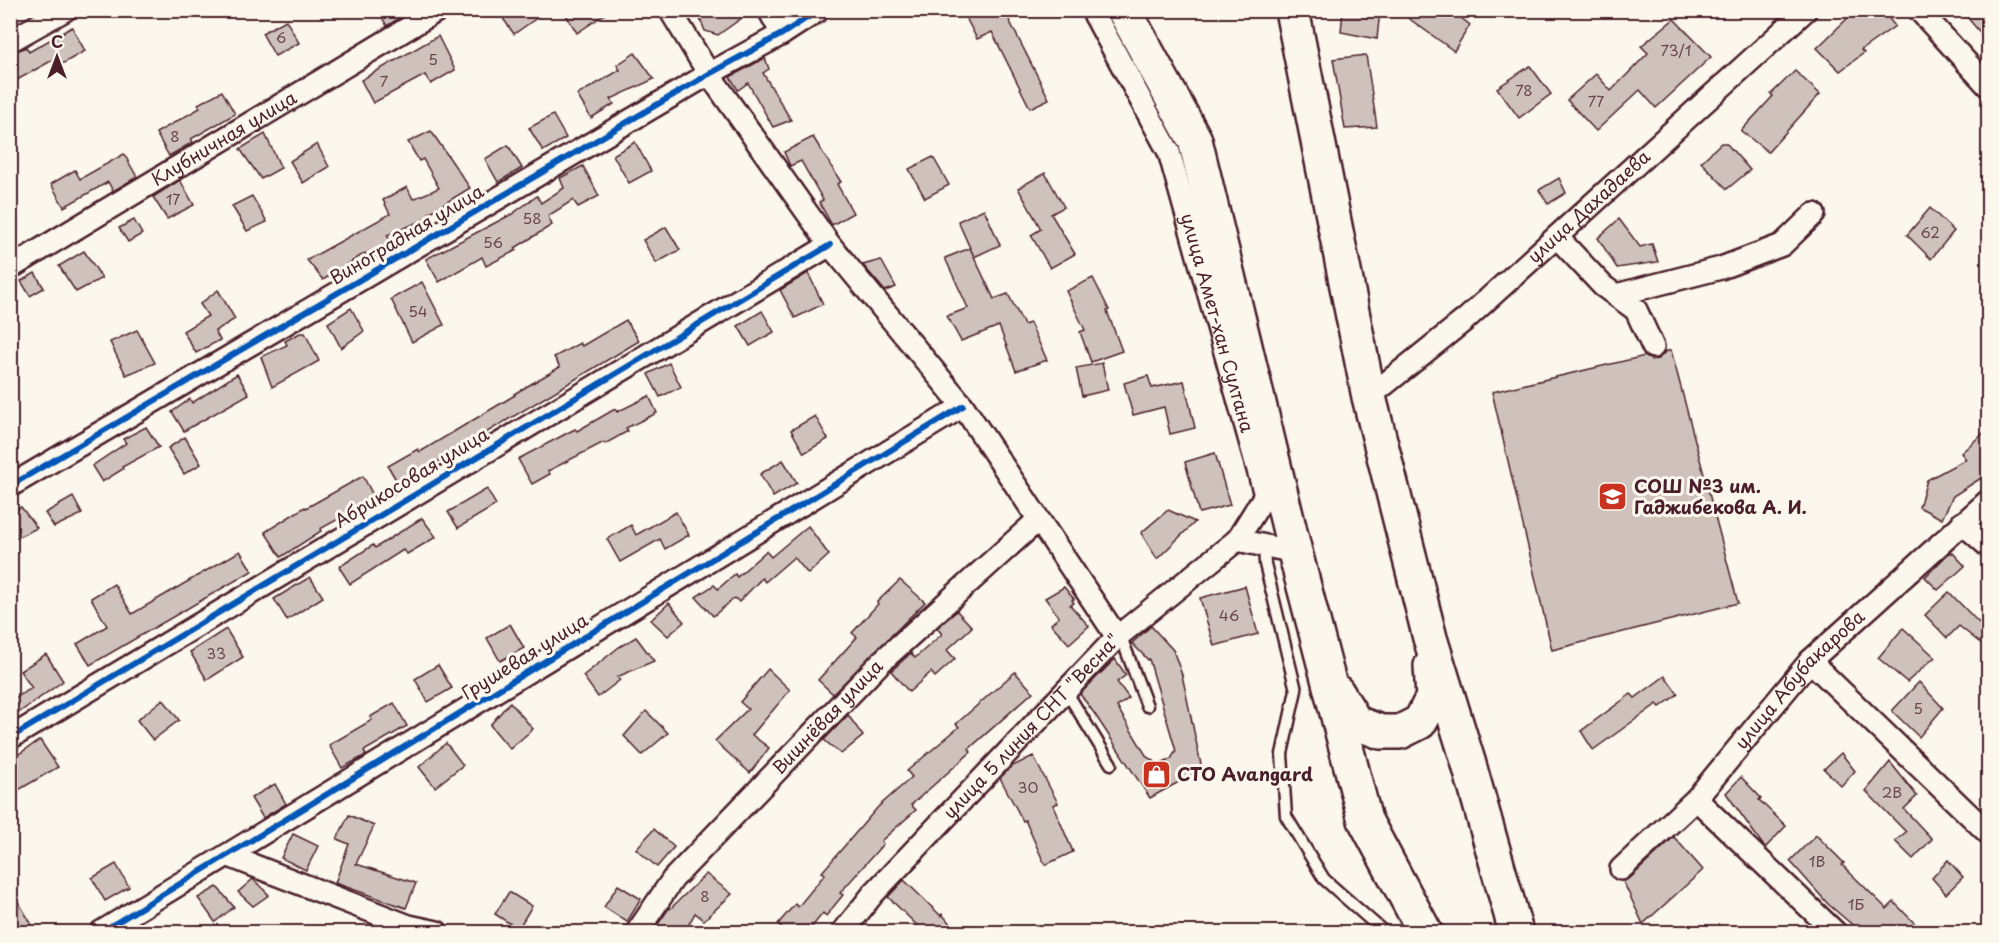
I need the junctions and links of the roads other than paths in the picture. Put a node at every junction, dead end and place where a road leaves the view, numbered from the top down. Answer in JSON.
{"nodes":[{"id":1,"x":65,"y":10,"type":"edge"},
{"id":2,"x":438,"y":10,"type":"edge"},
{"id":3,"x":670,"y":10,"type":"edge"},
{"id":4,"x":769,"y":10,"type":"edge"},
{"id":5,"x":819,"y":10,"type":"edge"},
{"id":6,"x":1092,"y":10,"type":"edge"},
{"id":7,"x":1124,"y":10,"type":"edge"},
{"id":8,"x":1292,"y":10,"type":"edge"},
{"id":9,"x":1806,"y":10,"type":"edge"},
{"id":10,"x":1919,"y":10,"type":"edge"},
{"id":11,"x":782,"y":34,"type":"junction"},
{"id":12,"x":10,"y":41,"type":"edge"},
{"id":13,"x":709,"y":74,"type":"junction"},
{"id":14,"x":1989,"y":86,"type":"edge"},
{"id":15,"x":1814,"y":214,"type":"dead end"},
{"id":16,"x":1557,"y":237,"type":"junction"},
{"id":17,"x":830,"y":245,"type":"junction"},
{"id":18,"x":10,"y":268,"type":"edge"},
{"id":19,"x":1616,"y":295,"type":"junction"},
{"id":20,"x":1653,"y":347,"type":"dead end"},
{"id":21,"x":1369,"y":398,"type":"junction"},
{"id":22,"x":963,"y":406,"type":"junction"},
{"id":23,"x":1271,"y":485,"type":"junction"},
{"id":24,"x":10,"y":486,"type":"edge"},
{"id":25,"x":1989,"y":501,"type":"edge"},
{"id":26,"x":1038,"y":520,"type":"junction"},
{"id":27,"x":1962,"y":523,"type":"junction"},
{"id":28,"x":1237,"y":540,"type":"junction"},
{"id":29,"x":1264,"y":545,"type":"junction"},
{"id":30,"x":1989,"y":546,"type":"edge"},
{"id":31,"x":1295,"y":552,"type":"junction"},
{"id":32,"x":1118,"y":636,"type":"junction"},
{"id":33,"x":1430,"y":638,"type":"junction"},
{"id":34,"x":1810,"y":661,"type":"junction"},
{"id":35,"x":1327,"y":675,"type":"junction"},
{"id":36,"x":1065,"y":691,"type":"junction"},
{"id":37,"x":1147,"y":705,"type":"dead end"},
{"id":38,"x":10,"y":738,"type":"edge"},
{"id":39,"x":1111,"y":764,"type":"dead end"},
{"id":40,"x":1696,"y":799,"type":"junction"},
{"id":41,"x":1989,"y":833,"type":"edge"},
{"id":42,"x":229,"y":856,"type":"junction"},
{"id":43,"x":1621,"y":868,"type":"dead end"},
{"id":44,"x":101,"y":933,"type":"edge"},
{"id":45,"x":437,"y":933,"type":"edge"},
{"id":46,"x":637,"y":933,"type":"edge"},
{"id":47,"x":843,"y":933,"type":"edge"},
{"id":48,"x":1384,"y":933,"type":"edge"},
{"id":49,"x":1425,"y":933,"type":"edge"},
{"id":50,"x":1516,"y":933,"type":"edge"},
{"id":51,"x":1834,"y":933,"type":"edge"}],
"edges":[{"from":1,"to":12,"type":"street"},
{"from":2,"to":18,"type":"street","name":"Клубничная улица"},
{"from":3,"to":13,"type":"street"},
{"from":4,"to":11,"type":"street"},
{"from":5,"to":11,"type":"street","name":"Виноградная улица"},
{"from":6,"to":23,"type":"street","name":"улица Амет-хан Султана"},
{"from":7,"to":23,"type":"main road"},
{"from":8,"to":21,"type":"main road"},
{"from":9,"to":16,"type":"street","name":"улица Дахадаева"},
{"from":10,"to":14,"type":"street"},
{"from":11,"to":13,"type":"street","name":"Виноградная улица"},
{"from":13,"to":17,"type":"street"},
{"from":13,"to":24,"type":"street","name":"Виноградная улица"},
{"from":15,"to":19,"type":"street"},
{"from":16,"to":19,"type":"street"},
{"from":16,"to":21,"type":"street","name":"улица Дахадаева"},
{"from":17,"to":22,"type":"street"},
{"from":17,"to":38,"type":"street","name":"Абрикосовая улица"},
{"from":19,"to":20,"type":"street"},
{"from":21,"to":33,"type":"main road"},
{"from":22,"to":26,"type":"street"},
{"from":22,"to":42,"type":"street","name":"Грушевая улица"},
{"from":23,"to":28,"type":"street","name":"улица 5 линия СНТ \"Весна\""},
{"from":23,"to":31,"type":"main road"},
{"from":25,"to":27,"type":"street","name":"улица Абубакарова"},
{"from":26,"to":32,"type":"street"},
{"from":26,"to":46,"type":"street","name":"Вишнёвая улица"},
{"from":27,"to":30,"type":"street"},
{"from":27,"to":34,"type":"street","name":"улица Абубакарова"},
{"from":28,"to":29,"type":"street"},
{"from":28,"to":32,"type":"street","name":"улица 5 линия СНТ \"Весна\""},
{"from":29,"to":31,"type":"street"},
{"from":29,"to":48,"type":"lane"},
{"from":31,"to":35,"type":"main road"},
{"from":32,"to":36,"type":"street","name":"улица 5 линия СНТ \"Весна\""},
{"from":32,"to":37,"type":"lane"},
{"from":33,"to":35,"type":"main road"},
{"from":33,"to":50,"type":"main road"},
{"from":34,"to":40,"type":"street","name":"улица Абубакарова"},
{"from":34,"to":41,"type":"street"},
{"from":35,"to":49,"type":"main road"},
{"from":36,"to":39,"type":"lane"},
{"from":36,"to":47,"type":"street","name":"улица 5 линия СНТ \"Весна\""},
{"from":40,"to":43,"type":"street","name":"улица Абубакарова"},
{"from":40,"to":51,"type":"street"},
{"from":42,"to":44,"type":"street","name":"Грушевая улица"},
{"from":42,"to":45,"type":"street"}]}
